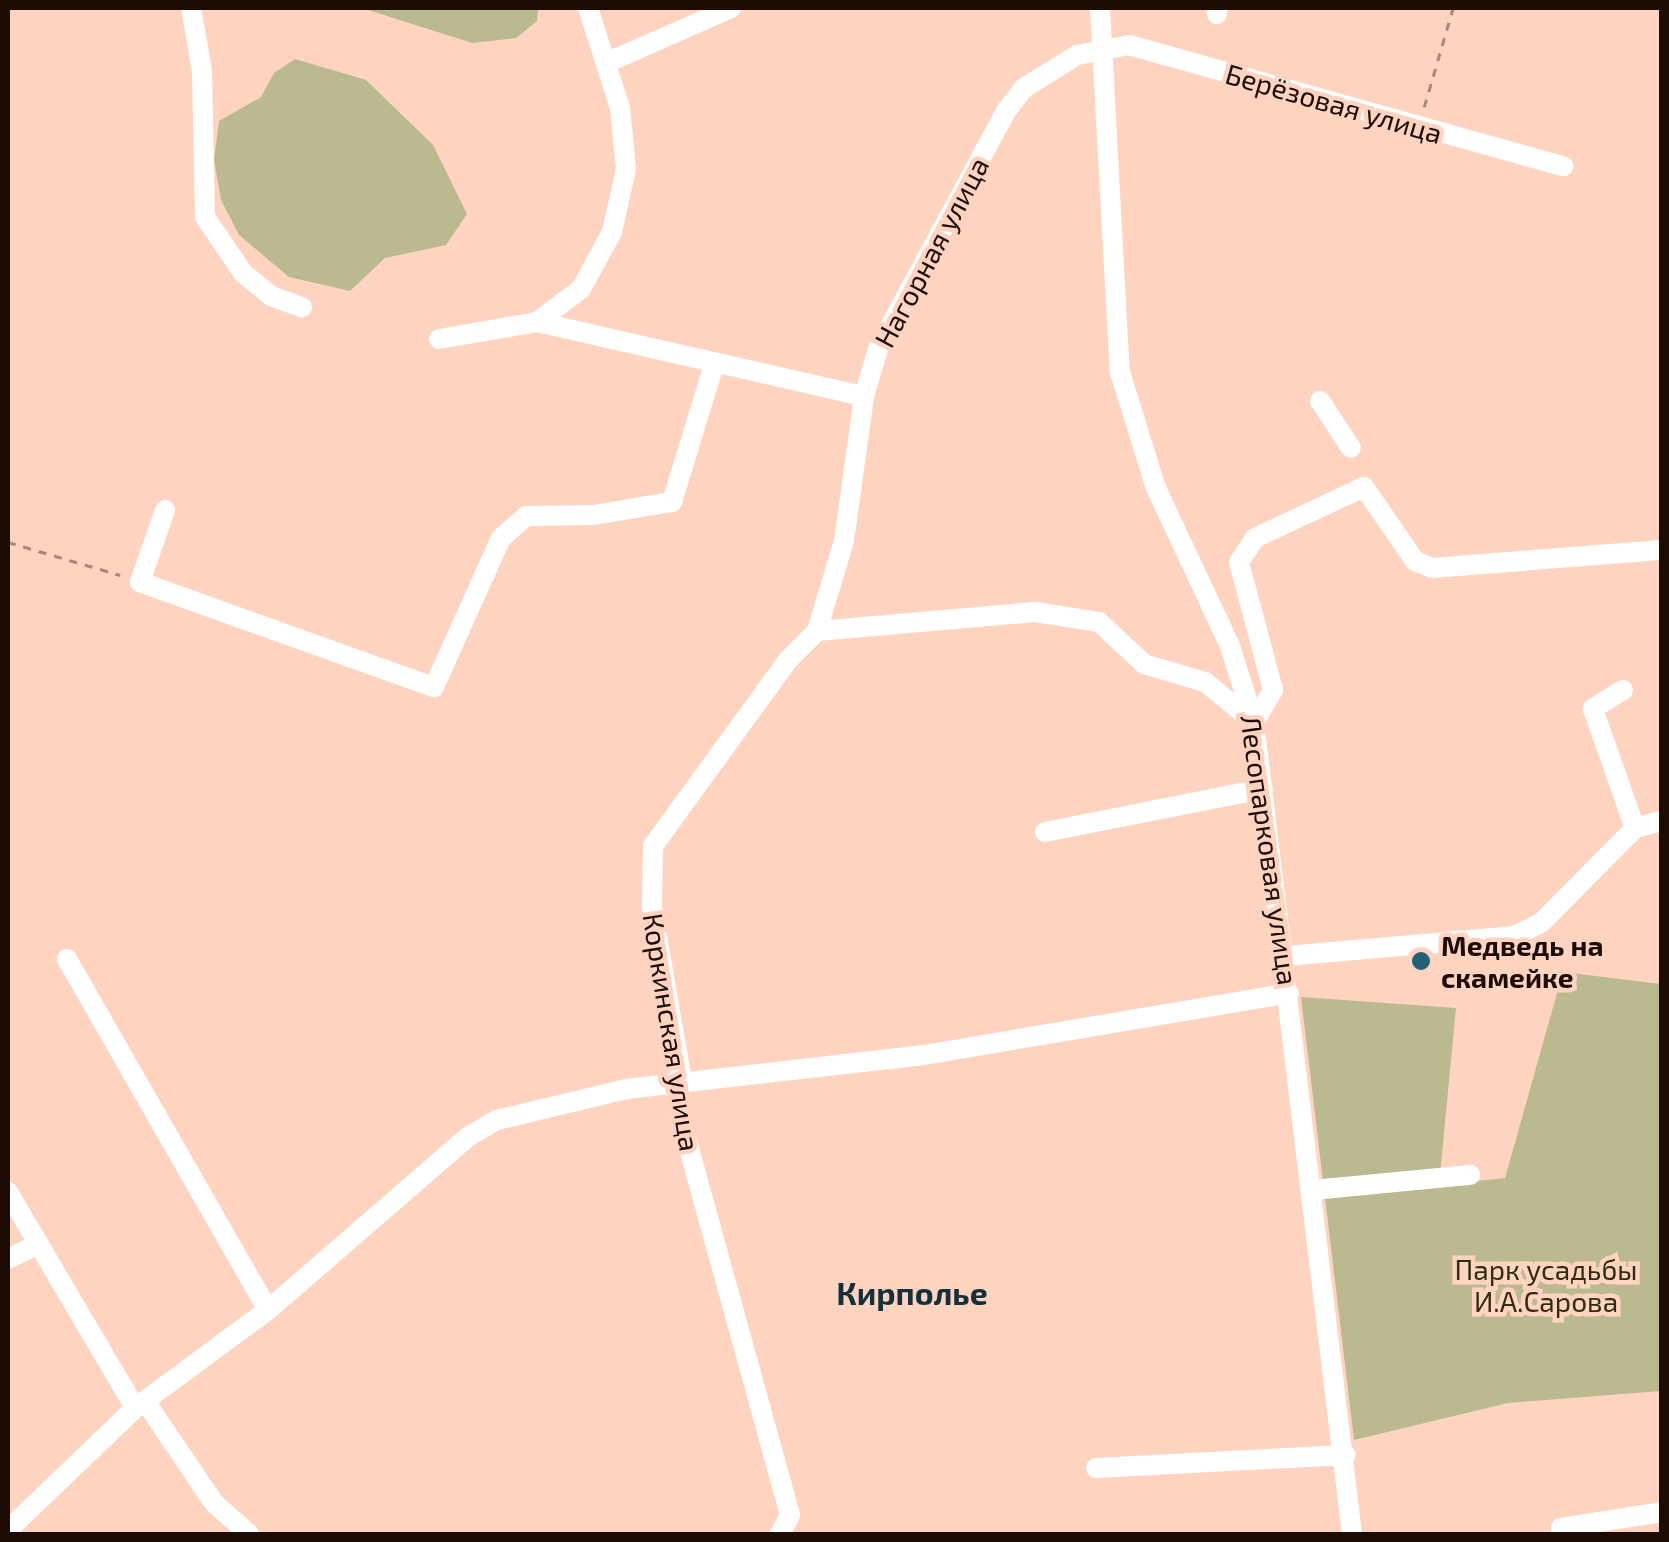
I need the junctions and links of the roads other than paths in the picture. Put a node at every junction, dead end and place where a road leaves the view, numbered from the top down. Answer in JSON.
{"nodes":[{"id":1,"x":191,"y":8,"type":"edge"},
{"id":2,"x":588,"y":8,"type":"edge"},
{"id":3,"x":731,"y":8,"type":"edge"},
{"id":4,"x":1100,"y":8,"type":"edge"},
{"id":5,"x":1103,"y":46,"type":"junction"},
{"id":6,"x":606,"y":62,"type":"junction"},
{"id":7,"x":1564,"y":166,"type":"dead end"},
{"id":8,"x":302,"y":307,"type":"dead end"},
{"id":9,"x":537,"y":322,"type":"junction"},
{"id":10,"x":439,"y":339,"type":"dead end"},
{"id":11,"x":714,"y":365,"type":"junction"},
{"id":12,"x":864,"y":396,"type":"junction"},
{"id":13,"x":1320,"y":401,"type":"dead end"},
{"id":14,"x":1351,"y":448,"type":"dead end"},
{"id":15,"x":165,"y":510,"type":"dead end"},
{"id":16,"x":1662,"y":550,"type":"edge"},
{"id":17,"x":817,"y":630,"type":"junction"},
{"id":18,"x":1623,"y":690,"type":"dead end"},
{"id":19,"x":1254,"y":722,"type":"junction"},
{"id":20,"x":1263,"y":789,"type":"junction"},
{"id":21,"x":1662,"y":821,"type":"edge"},
{"id":22,"x":1635,"y":828,"type":"junction"},
{"id":23,"x":1044,"y":832,"type":"dead end"},
{"id":24,"x":1286,"y":956,"type":"junction"},
{"id":25,"x":68,"y":959,"type":"dead end"},
{"id":26,"x":1289,"y":993,"type":"junction"},
{"id":27,"x":682,"y":1082,"type":"junction"},
{"id":28,"x":1470,"y":1175,"type":"dead end"},
{"id":29,"x":1313,"y":1190,"type":"junction"},
{"id":30,"x":8,"y":1192,"type":"edge"},
{"id":31,"x":39,"y":1244,"type":"junction"},
{"id":32,"x":8,"y":1259,"type":"edge"},
{"id":33,"x":268,"y":1310,"type":"junction"},
{"id":34,"x":140,"y":1405,"type":"junction"},
{"id":35,"x":1346,"y":1455,"type":"junction"},
{"id":36,"x":1096,"y":1468,"type":"dead end"},
{"id":37,"x":1662,"y":1512,"type":"edge"},
{"id":38,"x":8,"y":1530,"type":"edge"},
{"id":39,"x":1562,"y":1531,"type":"edge"},
{"id":40,"x":249,"y":1534,"type":"edge"},
{"id":41,"x":780,"y":1534,"type":"edge"},
{"id":42,"x":1352,"y":1534,"type":"edge"}],
"edges":[{"from":1,"to":8,"type":"street"},
{"from":2,"to":6,"type":"street"},
{"from":3,"to":6,"type":"street"},
{"from":4,"to":5,"type":"street","name":"Лесопарковая улица"},
{"from":5,"to":7,"type":"street","name":"Берёзовая улица"},
{"from":5,"to":12,"type":"street","name":"Нагорная улица"},
{"from":5,"to":19,"type":"street","name":"Лесопарковая улица"},
{"from":6,"to":9,"type":"street"},
{"from":9,"to":10,"type":"street"},
{"from":9,"to":11,"type":"street"},
{"from":11,"to":12,"type":"street"},
{"from":11,"to":15,"type":"street"},
{"from":12,"to":17,"type":"street","name":"Нагорная улица"},
{"from":13,"to":14,"type":"street"},
{"from":16,"to":19,"type":"street"},
{"from":17,"to":19,"type":"street"},
{"from":17,"to":27,"type":"street","name":"Коркинская улица"},
{"from":18,"to":22,"type":"street"},
{"from":19,"to":20,"type":"street","name":"Лесопарковая улица"},
{"from":20,"to":23,"type":"street"},
{"from":20,"to":24,"type":"street","name":"Лесопарковая улица"},
{"from":21,"to":22,"type":"street"},
{"from":22,"to":24,"type":"street"},
{"from":24,"to":26,"type":"street","name":"Лесопарковая улица"},
{"from":25,"to":33,"type":"street"},
{"from":26,"to":27,"type":"street"},
{"from":26,"to":29,"type":"street","name":"Лесопарковая улица"},
{"from":27,"to":33,"type":"street"},
{"from":27,"to":41,"type":"street","name":"Коркинская улица"},
{"from":28,"to":29,"type":"street"},
{"from":29,"to":35,"type":"street","name":"Лесопарковая улица"},
{"from":30,"to":31,"type":"street"},
{"from":31,"to":32,"type":"street"},
{"from":31,"to":34,"type":"street"},
{"from":33,"to":34,"type":"street"},
{"from":34,"to":38,"type":"street"},
{"from":34,"to":40,"type":"street"},
{"from":35,"to":36,"type":"street"},
{"from":35,"to":42,"type":"street","name":"Лесопарковая улица"},
{"from":37,"to":39,"type":"street"}]}
